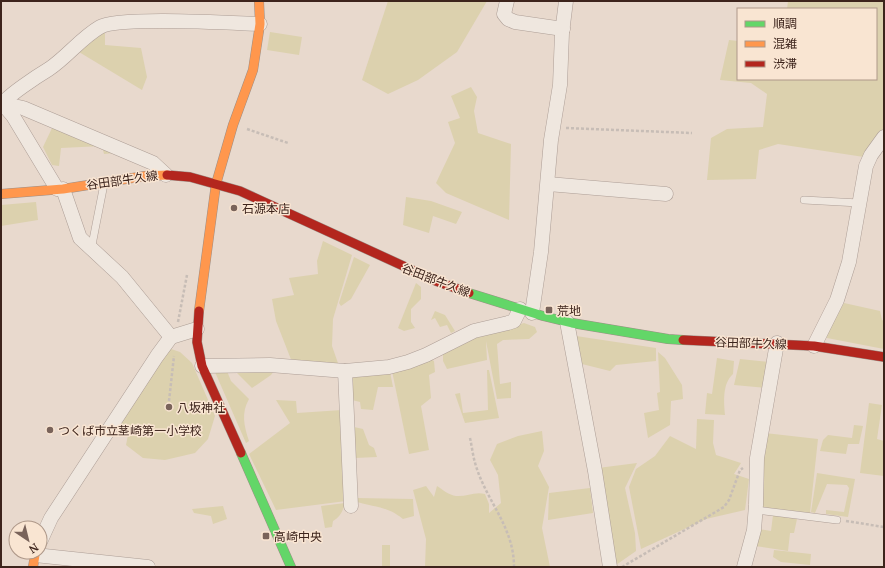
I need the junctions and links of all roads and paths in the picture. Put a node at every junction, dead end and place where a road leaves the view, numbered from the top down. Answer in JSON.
{"nodes":[{"id":1,"x":259,"y":1,"type":"edge"},
{"id":2,"x":507,"y":1,"type":"edge"},
{"id":3,"x":566,"y":1,"type":"edge"},
{"id":4,"x":260,"y":24,"type":"junction"},
{"id":5,"x":563,"y":29,"type":"junction"},
{"id":6,"x":1,"y":104,"type":"edge"},
{"id":7,"x":234,"y":125,"type":"junction"},
{"id":8,"x":553,"y":129,"type":"junction"},
{"id":9,"x":692,"y":133,"type":"dead end"},
{"id":10,"x":884,"y":137,"type":"edge"},
{"id":11,"x":288,"y":143,"type":"dead end"},
{"id":12,"x":166,"y":175,"type":"junction"},
{"id":13,"x":104,"y":182,"type":"junction"},
{"id":14,"x":216,"y":184,"type":"junction"},
{"id":15,"x":548,"y":184,"type":"junction"},
{"id":16,"x":60,"y":189,"type":"junction"},
{"id":17,"x":1,"y":194,"type":"edge"},
{"id":18,"x":666,"y":194,"type":"dead end"},
{"id":19,"x":804,"y":200,"type":"dead end"},
{"id":20,"x":859,"y":203,"type":"junction"},
{"id":21,"x":90,"y":250,"type":"junction"},
{"id":22,"x":526,"y":311,"type":"junction"},
{"id":23,"x":567,"y":322,"type":"junction"},
{"id":24,"x":197,"y":329,"type":"junction"},
{"id":25,"x":171,"y":337,"type":"junction"},
{"id":26,"x":777,"y":343,"type":"junction"},
{"id":27,"x":814,"y":346,"type":"junction"},
{"id":28,"x":174,"y":355,"type":"dead end"},
{"id":29,"x":884,"y":357,"type":"edge"},
{"id":30,"x":202,"y":366,"type":"junction"},
{"id":31,"x":345,"y":371,"type":"junction"},
{"id":32,"x":169,"y":401,"type":"dead end"},
{"id":33,"x":470,"y":438,"type":"dead end"},
{"id":34,"x":757,"y":458,"type":"junction"},
{"id":35,"x":351,"y":506,"type":"dead end"},
{"id":36,"x":756,"y":510,"type":"junction"},
{"id":37,"x":838,"y":520,"type":"joint"},
{"id":38,"x":48,"y":525,"type":"edge"},
{"id":39,"x":884,"y":527,"type":"edge"},
{"id":40,"x":48,"y":555,"type":"edge"},
{"id":41,"x":148,"y":567,"type":"edge"},
{"id":42,"x":291,"y":567,"type":"edge"},
{"id":43,"x":514,"y":567,"type":"edge"},
{"id":44,"x":610,"y":567,"type":"edge"},
{"id":45,"x":622,"y":567,"type":"edge"},
{"id":46,"x":744,"y":567,"type":"edge"}],
"edges":[{"from":1,"to":4,"type":"main road"},
{"from":2,"to":5,"type":"street"},
{"from":3,"to":5,"type":"street"},
{"from":4,"to":6,"type":"street"},
{"from":4,"to":7,"type":"main road"},
{"from":5,"to":8,"type":"street"},
{"from":6,"to":12,"type":"street"},
{"from":6,"to":16,"type":"street"},
{"from":7,"to":11,"type":"path"},
{"from":7,"to":14,"type":"main road"},
{"from":8,"to":9,"type":"path"},
{"from":8,"to":15,"type":"street"},
{"from":10,"to":20,"type":"street"},
{"from":12,"to":13,"type":"main road","name":"谷田部牛久線"},
{"from":12,"to":14,"type":"main road","name":"谷田部牛久線"},
{"from":13,"to":16,"type":"main road","name":"谷田部牛久線"},
{"from":13,"to":21,"type":"lane"},
{"from":14,"to":22,"type":"main road","name":"谷田部牛久線"},
{"from":14,"to":24,"type":"main road"},
{"from":15,"to":18,"type":"street"},
{"from":15,"to":22,"type":"street"},
{"from":16,"to":17,"type":"main road","name":"谷田部牛久線"},
{"from":16,"to":21,"type":"street"},
{"from":19,"to":20,"type":"lane"},
{"from":20,"to":27,"type":"street"},
{"from":21,"to":25,"type":"street"},
{"from":22,"to":23,"type":"main road","name":"谷田部牛久線"},
{"from":22,"to":31,"type":"street"},
{"from":23,"to":26,"type":"main road","name":"谷田部牛久線"},
{"from":23,"to":44,"type":"street"},
{"from":24,"to":25,"type":"street"},
{"from":24,"to":30,"type":"main road"},
{"from":25,"to":38,"type":"street"},
{"from":26,"to":27,"type":"main road","name":"谷田部牛久線"},
{"from":26,"to":34,"type":"street"},
{"from":27,"to":29,"type":"main road","name":"谷田部牛久線"},
{"from":28,"to":32,"type":"path"},
{"from":30,"to":31,"type":"street"},
{"from":30,"to":42,"type":"main road"},
{"from":31,"to":35,"type":"street"},
{"from":33,"to":43,"type":"path"},
{"from":34,"to":36,"type":"street"},
{"from":34,"to":45,"type":"path"},
{"from":36,"to":37,"type":"lane"},
{"from":36,"to":46,"type":"street"},
{"from":37,"to":39,"type":"path"},
{"from":40,"to":41,"type":"street"}]}
